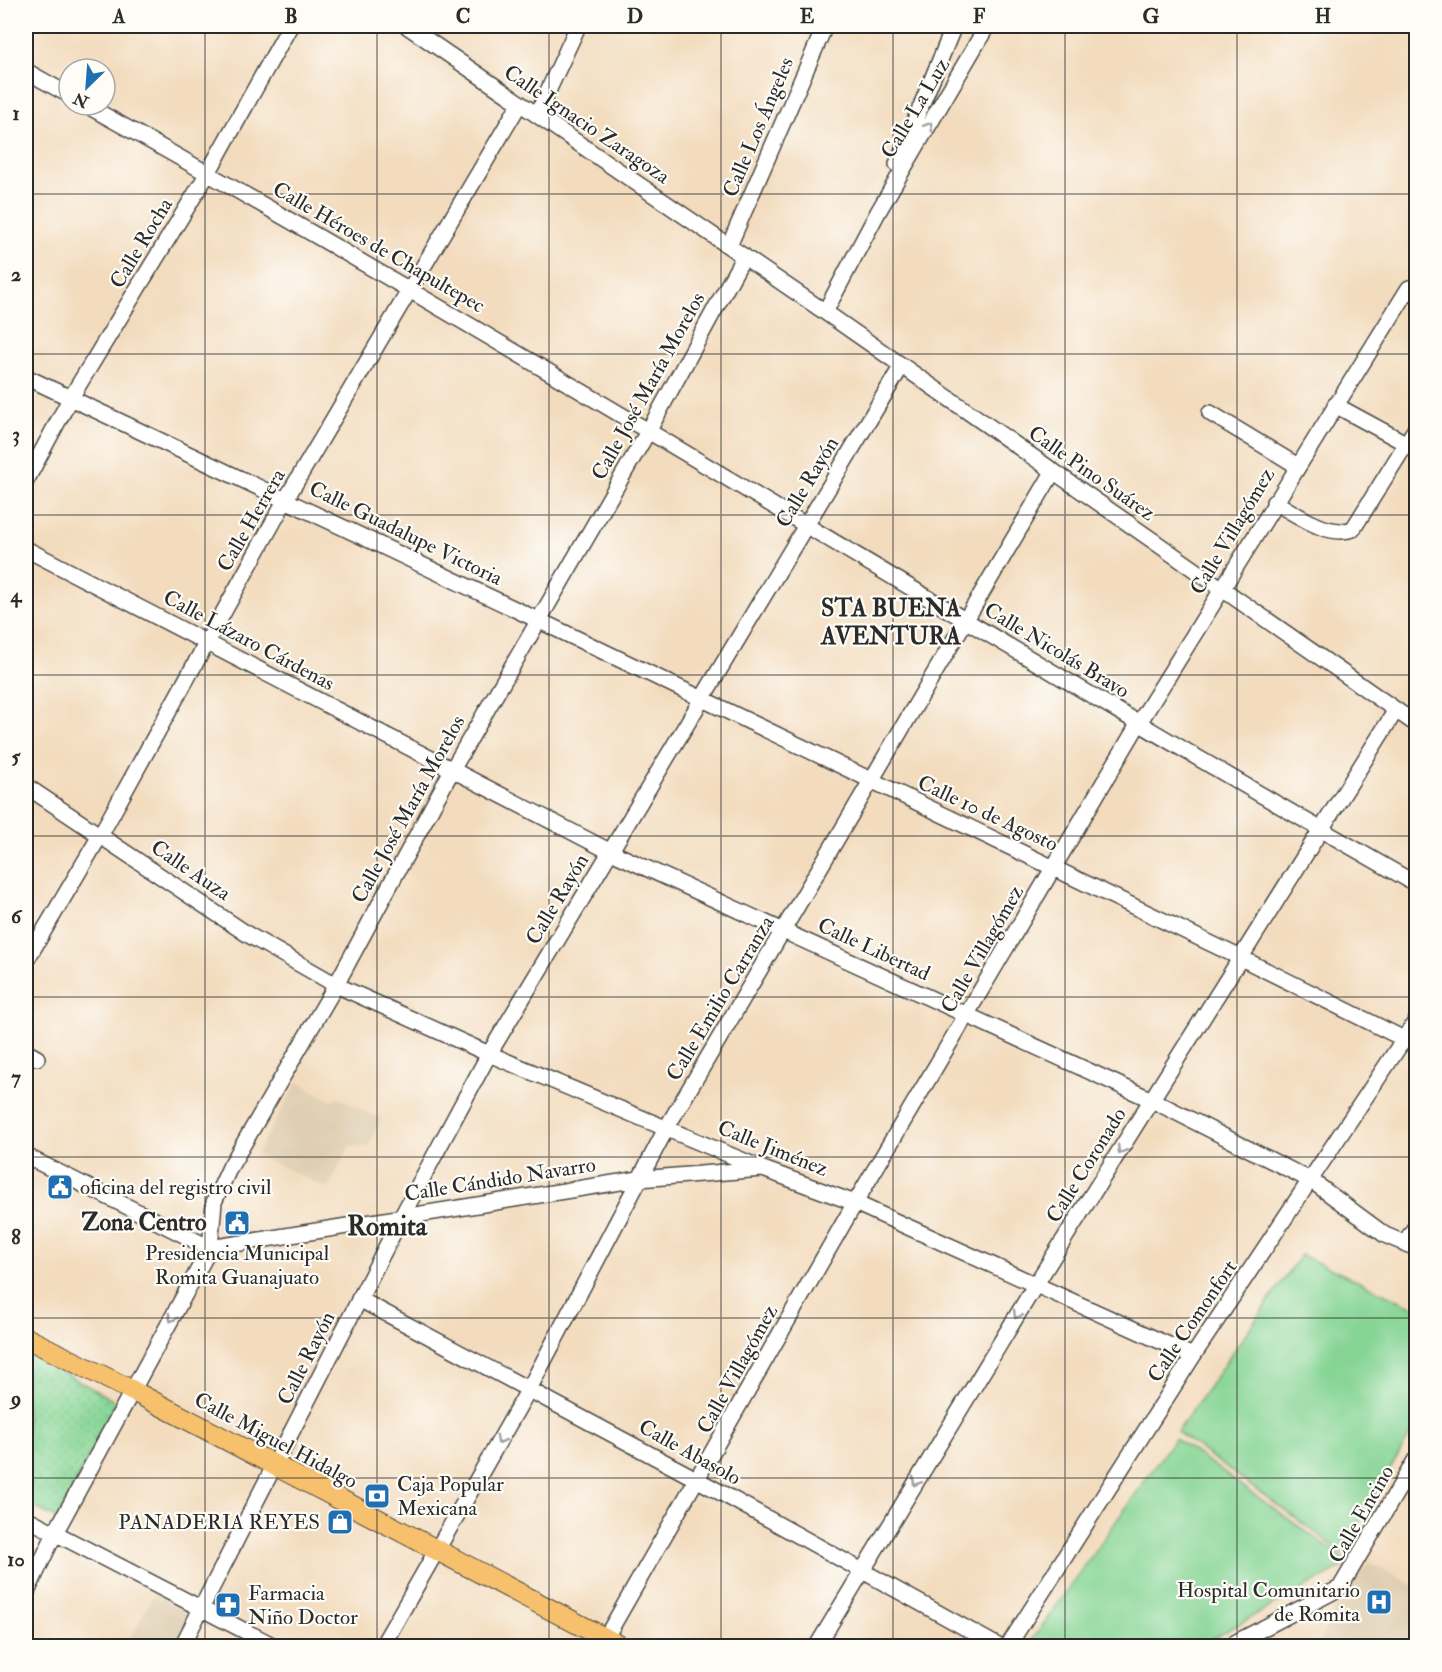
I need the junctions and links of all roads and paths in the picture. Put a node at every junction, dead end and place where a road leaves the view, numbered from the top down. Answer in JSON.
{"nodes":[{"id":1,"x":290,"y":26,"type":"edge"},
{"id":2,"x":407,"y":26,"type":"edge"},
{"id":3,"x":578,"y":26,"type":"edge"},
{"id":4,"x":825,"y":26,"type":"edge"},
{"id":5,"x":954,"y":26,"type":"edge"},
{"id":6,"x":987,"y":26,"type":"edge"},
{"id":7,"x":942,"y":53,"type":"junction"},
{"id":8,"x":966,"y":63,"type":"junction"},
{"id":9,"x":26,"y":71,"type":"edge"},
{"id":10,"x":57,"y":89,"type":"edge"},
{"id":11,"x":520,"y":103,"type":"junction"},
{"id":12,"x":537,"y":115,"type":"junction"},
{"id":13,"x":108,"y":117,"type":"edge"},
{"id":14,"x":208,"y":173,"type":"junction"},
{"id":15,"x":878,"y":212,"type":"junction"},
{"id":16,"x":729,"y":246,"type":"junction"},
{"id":17,"x":744,"y":256,"type":"junction"},
{"id":18,"x":1409,"y":288,"type":"dead end"},
{"id":19,"x":411,"y":289,"type":"junction"},
{"id":20,"x":825,"y":312,"type":"junction"},
{"id":21,"x":901,"y":367,"type":"junction"},
{"id":22,"x":26,"y":376,"type":"edge"},
{"id":23,"x":70,"y":399,"type":"junction"},
{"id":24,"x":1335,"y":405,"type":"junction"},
{"id":25,"x":1210,"y":413,"type":"dead end"},
{"id":26,"x":1416,"y":428,"type":"edge"},
{"id":27,"x":649,"y":430,"type":"junction"},
{"id":28,"x":1407,"y":444,"type":"junction"},
{"id":29,"x":1296,"y":465,"type":"junction"},
{"id":30,"x":1053,"y":472,"type":"junction"},
{"id":31,"x":26,"y":481,"type":"edge"},
{"id":32,"x":286,"y":499,"type":"junction"},
{"id":33,"x":1274,"y":502,"type":"junction"},
{"id":34,"x":806,"y":524,"type":"junction"},
{"id":35,"x":26,"y":549,"type":"edge"},
{"id":36,"x":1222,"y":588,"type":"junction"},
{"id":37,"x":540,"y":621,"type":"junction"},
{"id":38,"x":967,"y":621,"type":"junction"},
{"id":39,"x":206,"y":640,"type":"junction"},
{"id":40,"x":701,"y":700,"type":"junction"},
{"id":41,"x":1396,"y":710,"type":"junction"},
{"id":42,"x":1139,"y":723,"type":"junction"},
{"id":43,"x":1416,"y":724,"type":"edge"},
{"id":44,"x":452,"y":770,"type":"junction"},
{"id":45,"x":872,"y":782,"type":"junction"},
{"id":46,"x":26,"y":786,"type":"edge"},
{"id":47,"x":1321,"y":829,"type":"junction"},
{"id":48,"x":101,"y":834,"type":"junction"},
{"id":49,"x":609,"y":851,"type":"junction"},
{"id":50,"x":1054,"y":868,"type":"junction"},
{"id":51,"x":1416,"y":884,"type":"edge"},
{"id":52,"x":784,"y":932,"type":"junction"},
{"id":53,"x":1241,"y":958,"type":"junction"},
{"id":54,"x":26,"y":961,"type":"edge"},
{"id":55,"x":336,"y":985,"type":"junction"},
{"id":56,"x":967,"y":1015,"type":"junction"},
{"id":57,"x":1416,"y":1021,"type":"edge"},
{"id":58,"x":1411,"y":1042,"type":"edge"},
{"id":59,"x":489,"y":1054,"type":"junction"},
{"id":60,"x":1152,"y":1100,"type":"junction"},
{"id":61,"x":667,"y":1127,"type":"junction"},
{"id":62,"x":26,"y":1156,"type":"edge"},
{"id":63,"x":763,"y":1169,"type":"junction"},
{"id":64,"x":639,"y":1179,"type":"junction"},
{"id":65,"x":1312,"y":1181,"type":"junction"},
{"id":66,"x":855,"y":1203,"type":"junction"},
{"id":67,"x":402,"y":1216,"type":"junction"},
{"id":68,"x":1416,"y":1226,"type":"edge"},
{"id":69,"x":1410,"y":1246,"type":"edge"},
{"id":70,"x":210,"y":1248,"type":"junction"},
{"id":71,"x":1036,"y":1284,"type":"junction"},
{"id":72,"x":359,"y":1299,"type":"junction"},
{"id":73,"x":26,"y":1338,"type":"edge"},
{"id":74,"x":1193,"y":1356,"type":"junction"},
{"id":75,"x":529,"y":1389,"type":"junction"},
{"id":76,"x":133,"y":1391,"type":"junction"},
{"id":77,"x":1416,"y":1459,"type":"edge"},
{"id":78,"x":274,"y":1466,"type":"junction"},
{"id":79,"x":698,"y":1480,"type":"junction"},
{"id":80,"x":26,"y":1518,"type":"edge"},
{"id":81,"x":55,"y":1533,"type":"junction"},
{"id":82,"x":436,"y":1552,"type":"junction"},
{"id":83,"x":862,"y":1572,"type":"junction"},
{"id":84,"x":26,"y":1594,"type":"edge"},
{"id":85,"x":202,"y":1608,"type":"junction"},
{"id":86,"x":609,"y":1644,"type":"edge"},
{"id":87,"x":182,"y":1647,"type":"edge"},
{"id":88,"x":274,"y":1647,"type":"edge"},
{"id":89,"x":382,"y":1647,"type":"edge"},
{"id":90,"x":817,"y":1647,"type":"edge"},
{"id":91,"x":998,"y":1647,"type":"edge"},
{"id":92,"x":1008,"y":1647,"type":"edge"},
{"id":93,"x":1229,"y":1647,"type":"edge"}],
"edges":[{"from":1,"to":14,"type":"street","name":"Calle Rocha"},
{"from":2,"to":11,"type":"street","name":"Calle Ignacio Zaragoza"},
{"from":3,"to":12,"type":"street"},
{"from":4,"to":16,"type":"street","name":"Calle Los Ángeles"},
{"from":5,"to":7,"type":"street","name":"Calle La Luz"},
{"from":6,"to":8,"type":"street","name":"Calle La Luz"},
{"from":7,"to":8,"type":"street"},
{"from":7,"to":15,"type":"street","name":"Calle La Luz"},
{"from":15,"to":8,"type":"street","name":"Calle La Luz","one_way":true},
{"from":9,"to":10,"type":"street"},
{"from":11,"to":12,"type":"street","name":"Calle Ignacio Zaragoza"},
{"from":11,"to":19,"type":"street","name":"Calle Herrera"},
{"from":12,"to":16,"type":"street","name":"Calle Ignacio Zaragoza"},
{"from":13,"to":14,"type":"street","name":"Calle Héroes de Chapultepec"},
{"from":14,"to":19,"type":"street","name":"Calle Héroes de Chapultepec"},
{"from":14,"to":23,"type":"street","name":"Calle Rocha"},
{"from":15,"to":20,"type":"street","name":"Calle La Luz"},
{"from":16,"to":17,"type":"street","name":"Calle Ignacio Zaragoza"},
{"from":17,"to":20,"type":"street","name":"Calle Pino Suárez"},
{"from":17,"to":27,"type":"street","name":"Calle José María Morelos"},
{"from":18,"to":24,"type":"street","name":"Calle Villagómez"},
{"from":19,"to":27,"type":"street","name":"Calle Héroes de Chapultepec"},
{"from":19,"to":32,"type":"street","name":"Calle Herrera"},
{"from":20,"to":21,"type":"street","name":"Calle Pino Suárez"},
{"from":21,"to":30,"type":"street","name":"Calle Pino Suárez"},
{"from":21,"to":34,"type":"street","name":"Calle Rayón"},
{"from":22,"to":23,"type":"street","name":"Calle Guadalupe Victoria"},
{"from":23,"to":31,"type":"street","name":"Calle Rocha"},
{"from":23,"to":32,"type":"street","name":"Calle Guadalupe Victoria"},
{"from":24,"to":28,"type":"street"},
{"from":24,"to":29,"type":"street","name":"Calle Villagómez"},
{"from":25,"to":29,"type":"street"},
{"from":26,"to":28,"type":"street"},
{"from":27,"to":34,"type":"street","name":"Calle Nicolás Bravo"},
{"from":27,"to":37,"type":"street","name":"Calle José María Morelos"},
{"from":28,"to":33,"type":"street"},
{"from":29,"to":33,"type":"street","name":"Calle Villagómez"},
{"from":30,"to":36,"type":"street","name":"Calle Pino Suárez"},
{"from":30,"to":38,"type":"street","name":"Calle Emilio Carranza"},
{"from":32,"to":37,"type":"street","name":"Calle Guadalupe Victoria"},
{"from":32,"to":39,"type":"street","name":"Calle Herrera"},
{"from":33,"to":36,"type":"street","name":"Calle Villagómez"},
{"from":34,"to":38,"type":"street","name":"Calle Nicolás Bravo"},
{"from":34,"to":40,"type":"street","name":"Calle Rayón"},
{"from":35,"to":39,"type":"street","name":"Calle Lázaro Cárdenas"},
{"from":36,"to":41,"type":"street","name":"Calle Pino Suárez"},
{"from":36,"to":42,"type":"street","name":"Calle Villagómez"},
{"from":37,"to":40,"type":"street","name":"Calle 10 de Agosto"},
{"from":37,"to":44,"type":"street","name":"Calle José María Morelos"},
{"from":38,"to":42,"type":"street","name":"Calle Nicolás Bravo"},
{"from":38,"to":45,"type":"street","name":"Calle Emilio Carranza"},
{"from":39,"to":44,"type":"street","name":"Calle Lázaro Cárdenas"},
{"from":39,"to":48,"type":"street","name":"Calle Herrera"},
{"from":40,"to":45,"type":"street","name":"Calle 10 de Agosto"},
{"from":40,"to":49,"type":"street","name":"Calle Rayón"},
{"from":41,"to":43,"type":"street","name":"Calle Pino Suárez"},
{"from":41,"to":47,"type":"street","name":"Calle Coronado"},
{"from":42,"to":47,"type":"street","name":"Calle Nicolás Bravo"},
{"from":42,"to":50,"type":"street","name":"Calle Villagómez"},
{"from":44,"to":49,"type":"street","name":"Calle Libertad"},
{"from":44,"to":55,"type":"street","name":"Calle José María Morelos"},
{"from":45,"to":50,"type":"street","name":"Calle 10 de Agosto"},
{"from":45,"to":52,"type":"street","name":"Calle Emilio Carranza"},
{"from":46,"to":48,"type":"street","name":"Calle Auza"},
{"from":47,"to":51,"type":"street","name":"Calle Nicolás Bravo"},
{"from":47,"to":53,"type":"street","name":"Calle Coronado"},
{"from":48,"to":54,"type":"street","name":"Calle Herrera"},
{"from":48,"to":55,"type":"street","name":"Calle Auza"},
{"from":49,"to":52,"type":"street","name":"Calle Libertad"},
{"from":49,"to":59,"type":"street","name":"Calle Rayón"},
{"from":50,"to":53,"type":"street","name":"Calle 10 de Agosto"},
{"from":50,"to":56,"type":"street","name":"Calle Villagómez"},
{"from":52,"to":56,"type":"street","name":"Calle Libertad"},
{"from":52,"to":61,"type":"street","name":"Calle Emilio Carranza"},
{"from":53,"to":58,"type":"street","name":"Calle 10 de Agosto"},
{"from":53,"to":60,"type":"street","name":"Calle Coronado"},
{"from":55,"to":59,"type":"street","name":"Calle Jiménez"},
{"from":55,"to":70,"type":"street","name":"Calle José María Morelos"},
{"from":56,"to":60,"type":"street","name":"Calle Libertad"},
{"from":56,"to":66,"type":"street","name":"Calle Villagómez"},
{"from":57,"to":58,"type":"street","name":"Calle Comonfort"},
{"from":58,"to":65,"type":"street","name":"Calle Comonfort"},
{"from":59,"to":61,"type":"street","name":"Calle Jiménez"},
{"from":59,"to":67,"type":"street","name":"Calle Rayón"},
{"from":60,"to":65,"type":"street","name":"Calle Libertad"},
{"from":60,"to":71,"type":"street","name":"Calle Coronado","one_way":true},
{"from":61,"to":63,"type":"street","name":"Calle Jiménez"},
{"from":61,"to":64,"type":"street","name":"Calle Emilio Carranza"},
{"from":62,"to":70,"type":"street"},
{"from":63,"to":64,"type":"street","name":"Calle Cándido Navarro"},
{"from":63,"to":66,"type":"street","name":"Calle Jiménez"},
{"from":64,"to":67,"type":"street","name":"Calle Cándido Navarro"},
{"from":64,"to":75,"type":"street","name":"Calle Emilio Carranza"},
{"from":65,"to":69,"type":"street","name":"Calle Libertad"},
{"from":65,"to":74,"type":"street","name":"Calle Comonfort"},
{"from":66,"to":71,"type":"street","name":"Calle Jiménez"},
{"from":66,"to":79,"type":"street","name":"Calle Villagómez"},
{"from":67,"to":70,"type":"street","name":"Calle Cándido Navarro"},
{"from":67,"to":72,"type":"street","name":"Calle Rayón"},
{"from":68,"to":69,"type":"street"},
{"from":70,"to":76,"type":"street","name":"Calle José María Morelos","one_way":true},
{"from":71,"to":74,"type":"street","name":"Calle Jiménez"},
{"from":71,"to":83,"type":"street","name":"Calle Coronado","one_way":true},
{"from":72,"to":75,"type":"street","name":"Calle Abasolo"},
{"from":72,"to":78,"type":"street","name":"Calle Rayón"},
{"from":73,"to":76,"type":"main road","name":"Calle Miguel Hidalgo"},
{"from":74,"to":92,"type":"street","name":"Calle Comonfort"},
{"from":75,"to":79,"type":"street","name":"Calle Abasolo"},
{"from":75,"to":82,"type":"street","name":"Calle Emilio Carranza","one_way":true},
{"from":76,"to":78,"type":"main road","name":"Calle Miguel Hidalgo"},
{"from":76,"to":81,"type":"street","name":"Calle José María Morelos"},
{"from":77,"to":93,"type":"street","name":"Calle Encino"},
{"from":78,"to":82,"type":"main road","name":"Calle Miguel Hidalgo"},
{"from":78,"to":85,"type":"street","name":"Calle Rayón"},
{"from":79,"to":83,"type":"street","name":"Calle Abasolo"},
{"from":79,"to":86,"type":"street","name":"Calle Villagómez"},
{"from":80,"to":81,"type":"street"},
{"from":81,"to":84,"type":"street","name":"Calle José María Morelos"},
{"from":81,"to":85,"type":"street"},
{"from":82,"to":86,"type":"main road","name":"Calle Miguel Hidalgo"},
{"from":82,"to":89,"type":"street","name":"Calle Emilio Carranza"},
{"from":83,"to":90,"type":"street","name":"Calle Coronado"},
{"from":83,"to":91,"type":"street","name":"Calle Abasolo"},
{"from":85,"to":87,"type":"street","name":"Calle Rayón"},
{"from":85,"to":88,"type":"street"}]}
